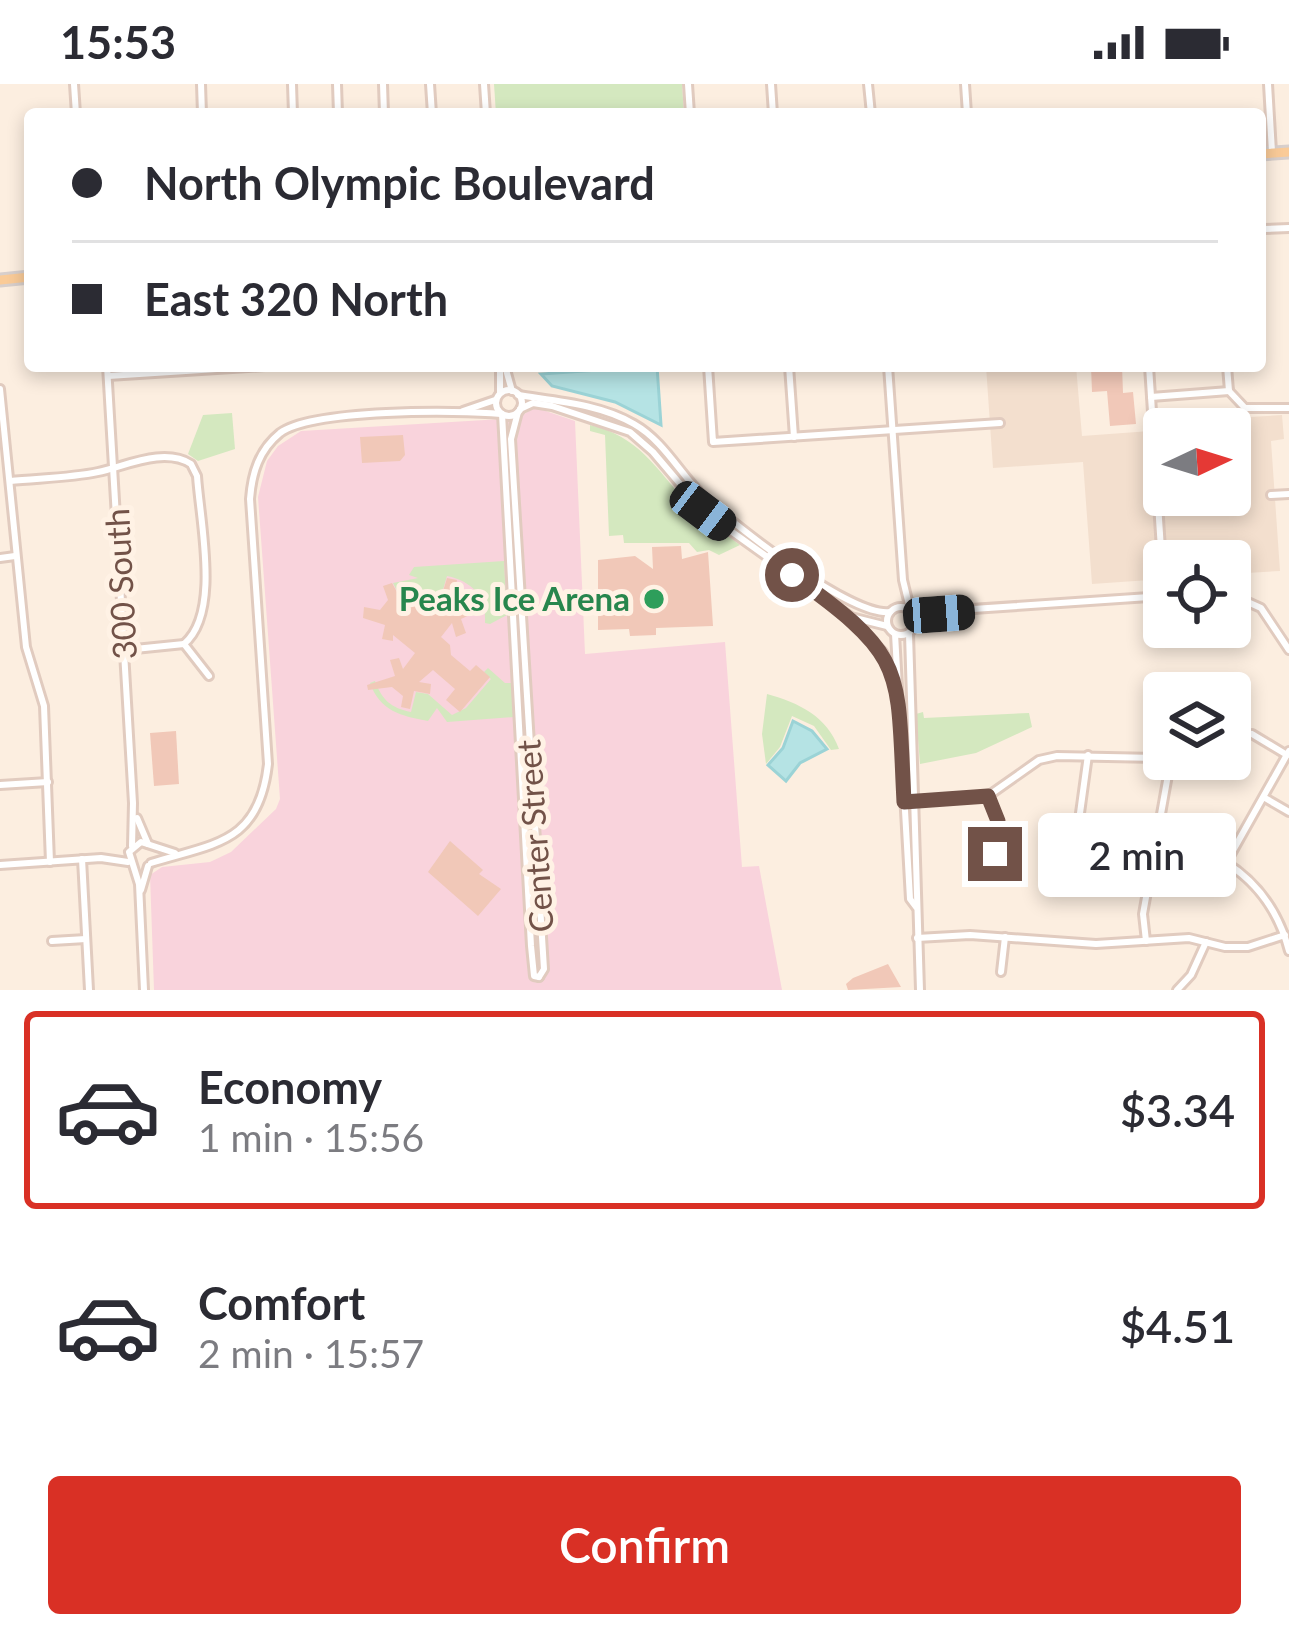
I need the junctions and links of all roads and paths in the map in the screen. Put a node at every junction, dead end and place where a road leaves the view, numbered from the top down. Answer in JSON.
{"nodes":[{"id":1,"x":1268,"y":84,"type":"edge"},
{"id":2,"x":1289,"y":152,"type":"edge"},
{"id":3,"x":1266,"y":154,"type":"edge"},
{"id":4,"x":108,"y":372,"type":"edge"},
{"id":5,"x":171,"y":372,"type":"edge"},
{"id":6,"x":501,"y":372,"type":"edge"},
{"id":7,"x":505,"y":372,"type":"edge"},
{"id":8,"x":709,"y":372,"type":"edge"},
{"id":9,"x":789,"y":372,"type":"edge"},
{"id":10,"x":888,"y":372,"type":"edge"},
{"id":11,"x":1149,"y":372,"type":"edge"},
{"id":12,"x":1228,"y":372,"type":"edge"},
{"id":13,"x":108,"y":376,"type":"junction"},
{"id":14,"x":0,"y":388,"type":"edge"},
{"id":15,"x":1229,"y":391,"type":"junction"},
{"id":16,"x":515,"y":393,"type":"junction"},
{"id":17,"x":498,"y":397,"type":"junction"},
{"id":18,"x":1151,"y":397,"type":"junction"},
{"id":19,"x":1289,"y":408,"type":"edge"},
{"id":20,"x":519,"y":411,"type":"junction"},
{"id":21,"x":453,"y":412,"type":"junction"},
{"id":22,"x":502,"y":414,"type":"junction"},
{"id":23,"x":1000,"y":423,"type":"dead end"},
{"id":24,"x":892,"y":430,"type":"junction"},
{"id":25,"x":794,"y":437,"type":"junction"},
{"id":26,"x":113,"y":466,"type":"junction"},
{"id":27,"x":503,"y":478,"type":"junction"},
{"id":28,"x":513,"y":478,"type":"junction"},
{"id":29,"x":9,"y":481,"type":"junction"},
{"id":30,"x":1289,"y":494,"type":"edge"},
{"id":31,"x":1271,"y":495,"type":"dead end"},
{"id":32,"x":1160,"y":540,"type":"edge"},
{"id":33,"x":506,"y":552,"type":"junction"},
{"id":34,"x":518,"y":552,"type":"junction"},
{"id":35,"x":16,"y":556,"type":"junction"},
{"id":36,"x":0,"y":557,"type":"edge"},
{"id":37,"x":903,"y":580,"type":"junction"},
{"id":38,"x":1143,"y":597,"type":"edge"},
{"id":39,"x":1251,"y":604,"type":"edge"},
{"id":40,"x":893,"y":610,"type":"junction"},
{"id":41,"x":912,"y":611,"type":"junction"},
{"id":42,"x":939,"y":614,"type":"junction"},
{"id":43,"x":851,"y":617,"type":"junction"},
{"id":44,"x":915,"y":625,"type":"junction"},
{"id":45,"x":522,"y":626,"type":"junction"},
{"id":46,"x":887,"y":626,"type":"junction"},
{"id":47,"x":512,"y":627,"type":"junction"},
{"id":48,"x":895,"y":634,"type":"junction"},
{"id":49,"x":909,"y":634,"type":"junction"},
{"id":50,"x":184,"y":644,"type":"junction"},
{"id":51,"x":125,"y":650,"type":"junction"},
{"id":52,"x":1289,"y":650,"type":"edge"},
{"id":53,"x":209,"y":676,"type":"dead end"},
{"id":54,"x":898,"y":687,"type":"junction"},
{"id":55,"x":526,"y":691,"type":"junction"},
{"id":56,"x":514,"y":692,"type":"junction"},
{"id":57,"x":1252,"y":734,"type":"dead end"},
{"id":58,"x":1288,"y":753,"type":"edge"},
{"id":59,"x":1088,"y":755,"type":"junction"},
{"id":60,"x":1143,"y":757,"type":"edge"},
{"id":61,"x":1167,"y":780,"type":"edge"},
{"id":62,"x":49,"y":782,"type":"junction"},
{"id":63,"x":0,"y":785,"type":"edge"},
{"id":64,"x":532,"y":792,"type":"junction"},
{"id":65,"x":521,"y":793,"type":"junction"},
{"id":66,"x":988,"y":796,"type":"junction"},
{"id":67,"x":1265,"y":798,"type":"junction"},
{"id":68,"x":904,"y":802,"type":"junction"},
{"id":69,"x":915,"y":802,"type":"junction"},
{"id":70,"x":134,"y":803,"type":"junction"},
{"id":71,"x":1289,"y":812,"type":"edge"},
{"id":72,"x":1158,"y":836,"type":"junction"},
{"id":73,"x":150,"y":846,"type":"junction"},
{"id":74,"x":131,"y":847,"type":"junction"},
{"id":75,"x":190,"y":854,"type":"junction"},
{"id":76,"x":995,"y":854,"type":"dead end"},
{"id":77,"x":100,"y":858,"type":"junction"},
{"id":78,"x":82,"y":859,"type":"junction"},
{"id":79,"x":50,"y":862,"type":"junction"},
{"id":80,"x":1226,"y":863,"type":"junction"},
{"id":81,"x":133,"y":864,"type":"junction"},
{"id":82,"x":1073,"y":864,"type":"dead end"},
{"id":83,"x":0,"y":865,"type":"edge"},
{"id":84,"x":150,"y":865,"type":"junction"},
{"id":85,"x":140,"y":905,"type":"junction"},
{"id":86,"x":916,"y":907,"type":"junction"},
{"id":87,"x":530,"y":926,"type":"junction"},
{"id":88,"x":541,"y":926,"type":"junction"},
{"id":89,"x":1285,"y":935,"type":"junction"},
{"id":90,"x":1005,"y":937,"type":"junction"},
{"id":91,"x":917,"y":938,"type":"junction"},
{"id":92,"x":86,"y":939,"type":"junction"},
{"id":93,"x":52,"y":941,"type":"dead end"},
{"id":94,"x":1146,"y":941,"type":"junction"},
{"id":95,"x":1206,"y":942,"type":"junction"},
{"id":96,"x":543,"y":945,"type":"junction"},
{"id":97,"x":531,"y":946,"type":"junction"},
{"id":98,"x":1289,"y":951,"type":"edge"},
{"id":99,"x":1001,"y":972,"type":"dead end"},
{"id":100,"x":89,"y":990,"type":"edge"},
{"id":101,"x":144,"y":990,"type":"edge"},
{"id":102,"x":920,"y":990,"type":"edge"},
{"id":103,"x":1178,"y":990,"type":"edge"}],
"edges":[{"from":1,"to":3,"type":"street"},
{"from":2,"to":3,"type":"main road"},
{"from":4,"to":13,"type":"street","name":"300 South"},
{"from":5,"to":13,"type":"street"},
{"from":6,"to":17,"type":"street"},
{"from":7,"to":16,"type":"street"},
{"from":8,"to":25,"type":"street"},
{"from":9,"to":25,"type":"street"},
{"from":10,"to":24,"type":"street"},
{"from":11,"to":18,"type":"street"},
{"from":12,"to":15,"type":"street"},
{"from":13,"to":26,"type":"street","name":"300 South"},
{"from":14,"to":29,"type":"street"},
{"from":15,"to":18,"type":"street"},
{"from":15,"to":19,"type":"street"},
{"from":16,"to":17,"type":"street"},
{"from":16,"to":20,"type":"street","name":"Center Street"},
{"from":16,"to":40,"type":"street"},
{"from":17,"to":21,"type":"street"},
{"from":17,"to":22,"type":"street","name":"Center Street"},
{"from":18,"to":32,"type":"street"},
{"from":20,"to":22,"type":"street"},
{"from":20,"to":28,"type":"street","name":"Center Street"},
{"from":20,"to":43,"type":"street"},
{"from":21,"to":22,"type":"street"},
{"from":21,"to":75,"type":"street"},
{"from":22,"to":27,"type":"street","name":"Center Street"},
{"from":23,"to":24,"type":"street"},
{"from":24,"to":25,"type":"street"},
{"from":24,"to":37,"type":"street"},
{"from":26,"to":29,"type":"street"},
{"from":26,"to":50,"type":"street"},
{"from":26,"to":51,"type":"street","name":"300 South"},
{"from":27,"to":28,"type":"street"},
{"from":27,"to":33,"type":"street","name":"Center Street"},
{"from":28,"to":34,"type":"street","name":"Center Street"},
{"from":29,"to":35,"type":"street"},
{"from":30,"to":31,"type":"street"},
{"from":33,"to":34,"type":"street"},
{"from":33,"to":47,"type":"street","name":"Center Street"},
{"from":34,"to":45,"type":"street","name":"Center Street"},
{"from":35,"to":36,"type":"street"},
{"from":35,"to":62,"type":"street"},
{"from":37,"to":40,"type":"street"},
{"from":37,"to":41,"type":"street"},
{"from":38,"to":42,"type":"street"},
{"from":39,"to":52,"type":"street"},
{"from":40,"to":41,"type":"street"},
{"from":40,"to":46,"type":"street"},
{"from":41,"to":42,"type":"street"},
{"from":41,"to":44,"type":"street"},
{"from":42,"to":44,"type":"street"},
{"from":43,"to":46,"type":"street"},
{"from":43,"to":54,"type":"street"},
{"from":44,"to":49,"type":"street"},
{"from":45,"to":47,"type":"street"},
{"from":45,"to":55,"type":"street","name":"Center Street"},
{"from":46,"to":48,"type":"street"},
{"from":47,"to":56,"type":"street","name":"Center Street"},
{"from":48,"to":49,"type":"street"},
{"from":48,"to":54,"type":"street"},
{"from":49,"to":69,"type":"street"},
{"from":50,"to":51,"type":"street"},
{"from":50,"to":53,"type":"street"},
{"from":51,"to":70,"type":"street","name":"300 South"},
{"from":54,"to":68,"type":"street"},
{"from":55,"to":56,"type":"street"},
{"from":55,"to":64,"type":"street","name":"Center Street"},
{"from":56,"to":65,"type":"street","name":"Center Street"},
{"from":57,"to":58,"type":"street"},
{"from":58,"to":67,"type":"street"},
{"from":59,"to":60,"type":"street"},
{"from":59,"to":66,"type":"street"},
{"from":59,"to":82,"type":"street"},
{"from":61,"to":72,"type":"street"},
{"from":62,"to":63,"type":"street"},
{"from":62,"to":79,"type":"street"},
{"from":64,"to":65,"type":"street"},
{"from":64,"to":88,"type":"street","name":"Center Street"},
{"from":65,"to":87,"type":"street","name":"Center Street"},
{"from":66,"to":69,"type":"street"},
{"from":66,"to":76,"type":"street"},
{"from":67,"to":71,"type":"street"},
{"from":67,"to":80,"type":"street"},
{"from":68,"to":69,"type":"street"},
{"from":68,"to":86,"type":"street"},
{"from":69,"to":86,"type":"street"},
{"from":70,"to":73,"type":"street","name":"300 South"},
{"from":70,"to":74,"type":"street","name":"300 South"},
{"from":72,"to":80,"type":"street"},
{"from":72,"to":94,"type":"street"},
{"from":73,"to":74,"type":"street"},
{"from":73,"to":75,"type":"street"},
{"from":73,"to":84,"type":"street"},
{"from":74,"to":77,"type":"street"},
{"from":74,"to":81,"type":"street","name":"300 South"},
{"from":75,"to":84,"type":"street"},
{"from":77,"to":78,"type":"street"},
{"from":77,"to":81,"type":"street"},
{"from":78,"to":79,"type":"street"},
{"from":78,"to":92,"type":"street"},
{"from":79,"to":83,"type":"street"},
{"from":80,"to":89,"type":"street"},
{"from":81,"to":84,"type":"street"},
{"from":81,"to":85,"type":"street"},
{"from":84,"to":85,"type":"street"},
{"from":85,"to":101,"type":"street"},
{"from":86,"to":91,"type":"street"},
{"from":87,"to":88,"type":"street"},
{"from":87,"to":97,"type":"street","name":"Center Street"},
{"from":88,"to":96,"type":"street","name":"Center Street"},
{"from":89,"to":95,"type":"street"},
{"from":89,"to":98,"type":"street"},
{"from":90,"to":91,"type":"street"},
{"from":90,"to":94,"type":"street"},
{"from":90,"to":99,"type":"street"},
{"from":91,"to":102,"type":"street"},
{"from":92,"to":93,"type":"street"},
{"from":92,"to":100,"type":"street"},
{"from":94,"to":95,"type":"street"},
{"from":95,"to":103,"type":"street"},
{"from":96,"to":97,"type":"street"},
{"from":96,"to":97,"type":"street","name":"Center Street"}]}
